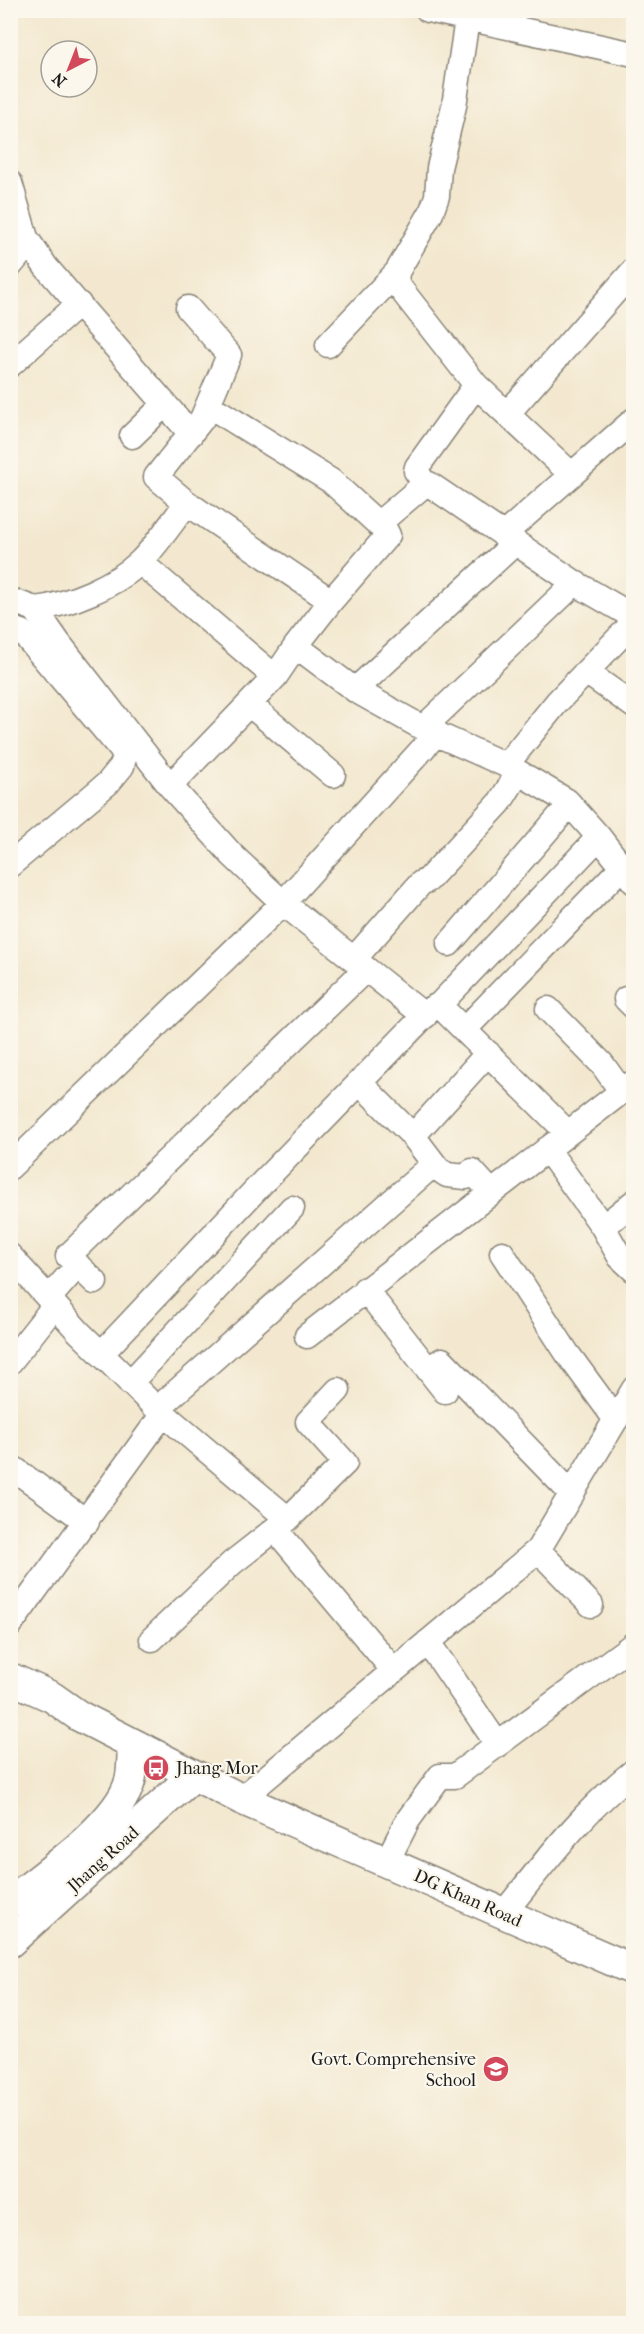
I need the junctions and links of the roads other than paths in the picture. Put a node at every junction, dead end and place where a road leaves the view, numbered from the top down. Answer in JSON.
{"nodes":[{"id":1,"x":428,"y":10,"type":"edge"},
{"id":2,"x":467,"y":19,"type":"junction"},
{"id":3,"x":633,"y":54,"type":"edge"},
{"id":4,"x":10,"y":183,"type":"edge"},
{"id":5,"x":29,"y":243,"type":"junction"},
{"id":6,"x":10,"y":266,"type":"edge"},
{"id":7,"x":633,"y":270,"type":"edge"},
{"id":8,"x":397,"y":272,"type":"junction"},
{"id":9,"x":79,"y":304,"type":"junction"},
{"id":10,"x":188,"y":308,"type":"dead end"},
{"id":11,"x":328,"y":345,"type":"dead end"},
{"id":12,"x":10,"y":364,"type":"edge"},
{"id":13,"x":476,"y":385,"type":"junction"},
{"id":14,"x":165,"y":404,"type":"junction"},
{"id":15,"x":208,"y":405,"type":"junction"},
{"id":16,"x":507,"y":414,"type":"junction"},
{"id":17,"x":633,"y":420,"type":"edge"},
{"id":18,"x":191,"y":434,"type":"junction"},
{"id":19,"x":132,"y":436,"type":"dead end"},
{"id":20,"x":571,"y":474,"type":"junction"},
{"id":21,"x":425,"y":484,"type":"junction"},
{"id":22,"x":187,"y":503,"type":"junction"},
{"id":23,"x":378,"y":524,"type":"junction"},
{"id":24,"x":509,"y":539,"type":"junction"},
{"id":25,"x":140,"y":562,"type":"junction"},
{"id":26,"x":575,"y":583,"type":"junction"},
{"id":27,"x":10,"y":600,"type":"edge"},
{"id":28,"x":331,"y":601,"type":"junction"},
{"id":29,"x":35,"y":609,"type":"junction"},
{"id":30,"x":633,"y":617,"type":"edge"},
{"id":31,"x":633,"y":622,"type":"edge"},
{"id":32,"x":10,"y":629,"type":"edge"},
{"id":33,"x":296,"y":646,"type":"junction"},
{"id":34,"x":586,"y":672,"type":"junction"},
{"id":35,"x":275,"y":677,"type":"junction"},
{"id":36,"x":355,"y":690,"type":"junction"},
{"id":37,"x":249,"y":704,"type":"junction"},
{"id":38,"x":633,"y":706,"type":"edge"},
{"id":39,"x":430,"y":730,"type":"junction"},
{"id":40,"x":512,"y":769,"type":"junction"},
{"id":41,"x":333,"y":775,"type":"dead end"},
{"id":42,"x":170,"y":786,"type":"junction"},
{"id":43,"x":570,"y":804,"type":"junction"},
{"id":44,"x":599,"y":837,"type":"junction"},
{"id":45,"x":10,"y":864,"type":"edge"},
{"id":46,"x":629,"y":872,"type":"edge"},
{"id":47,"x":283,"y":903,"type":"junction"},
{"id":48,"x":449,"y":944,"type":"dead end"},
{"id":49,"x":360,"y":964,"type":"junction"},
{"id":50,"x":548,"y":1008,"type":"dead end"},
{"id":51,"x":432,"y":1010,"type":"junction"},
{"id":52,"x":465,"y":1029,"type":"junction"},
{"id":53,"x":488,"y":1053,"type":"junction"},
{"id":54,"x":359,"y":1082,"type":"junction"},
{"id":55,"x":628,"y":1087,"type":"edge"},
{"id":56,"x":568,"y":1133,"type":"junction"},
{"id":57,"x":413,"y":1136,"type":"junction"},
{"id":58,"x":547,"y":1149,"type":"junction"},
{"id":59,"x":434,"y":1164,"type":"junction"},
{"id":60,"x":10,"y":1167,"type":"edge"},
{"id":61,"x":491,"y":1192,"type":"junction"},
{"id":62,"x":633,"y":1202,"type":"edge"},
{"id":63,"x":292,"y":1208,"type":"dead end"},
{"id":64,"x":603,"y":1227,"type":"junction"},
{"id":65,"x":502,"y":1253,"type":"dead end"},
{"id":66,"x":10,"y":1256,"type":"edge"},
{"id":67,"x":78,"y":1265,"type":"junction"},
{"id":68,"x":633,"y":1270,"type":"edge"},
{"id":69,"x":94,"y":1282,"type":"dead end"},
{"id":70,"x":365,"y":1289,"type":"junction"},
{"id":71,"x":52,"y":1302,"type":"junction"},
{"id":72,"x":307,"y":1336,"type":"dead end"},
{"id":73,"x":101,"y":1354,"type":"junction"},
{"id":74,"x":10,"y":1362,"type":"edge"},
{"id":75,"x":428,"y":1369,"type":"junction"},
{"id":76,"x":130,"y":1383,"type":"junction"},
{"id":77,"x":338,"y":1390,"type":"dead end"},
{"id":78,"x":445,"y":1391,"type":"dead end"},
{"id":79,"x":626,"y":1410,"type":"edge"},
{"id":80,"x":160,"y":1411,"type":"junction"},
{"id":81,"x":10,"y":1466,"type":"edge"},
{"id":82,"x":572,"y":1494,"type":"junction"},
{"id":83,"x":87,"y":1522,"type":"junction"},
{"id":84,"x":282,"y":1524,"type":"junction"},
{"id":85,"x":538,"y":1550,"type":"junction"},
{"id":86,"x":591,"y":1605,"type":"dead end"},
{"id":87,"x":10,"y":1625,"type":"edge"},
{"id":88,"x":152,"y":1640,"type":"dead end"},
{"id":89,"x":428,"y":1642,"type":"junction"},
{"id":90,"x":633,"y":1644,"type":"edge"},
{"id":91,"x":394,"y":1671,"type":"junction"},
{"id":92,"x":10,"y":1678,"type":"edge"},
{"id":93,"x":10,"y":1696,"type":"edge"},
{"id":94,"x":79,"y":1716,"type":"junction"},
{"id":95,"x":133,"y":1744,"type":"junction"},
{"id":96,"x":498,"y":1745,"type":"junction"},
{"id":97,"x":633,"y":1771,"type":"edge"},
{"id":98,"x":194,"y":1774,"type":"junction"},
{"id":99,"x":241,"y":1799,"type":"junction"},
{"id":100,"x":386,"y":1863,"type":"junction"},
{"id":101,"x":10,"y":1902,"type":"edge"},
{"id":102,"x":503,"y":1914,"type":"junction"},
{"id":103,"x":10,"y":1942,"type":"edge"},
{"id":104,"x":633,"y":1970,"type":"edge"}],
"edges":[{"from":1,"to":2,"type":"street"},
{"from":2,"to":3,"type":"street"},
{"from":2,"to":8,"type":"street"},
{"from":4,"to":5,"type":"street"},
{"from":5,"to":6,"type":"street"},
{"from":5,"to":9,"type":"street"},
{"from":7,"to":16,"type":"street"},
{"from":8,"to":11,"type":"street"},
{"from":8,"to":13,"type":"street"},
{"from":9,"to":12,"type":"street"},
{"from":9,"to":14,"type":"street"},
{"from":10,"to":15,"type":"street"},
{"from":13,"to":16,"type":"street"},
{"from":13,"to":21,"type":"street"},
{"from":14,"to":18,"type":"street"},
{"from":14,"to":19,"type":"street"},
{"from":15,"to":18,"type":"street"},
{"from":15,"to":23,"type":"street"},
{"from":16,"to":20,"type":"street"},
{"from":17,"to":20,"type":"street"},
{"from":18,"to":22,"type":"street"},
{"from":20,"to":24,"type":"street"},
{"from":21,"to":23,"type":"street"},
{"from":21,"to":24,"type":"street"},
{"from":22,"to":25,"type":"street"},
{"from":22,"to":28,"type":"street"},
{"from":23,"to":28,"type":"street"},
{"from":24,"to":26,"type":"street"},
{"from":24,"to":36,"type":"street"},
{"from":25,"to":29,"type":"street"},
{"from":25,"to":35,"type":"street"},
{"from":26,"to":30,"type":"street"},
{"from":26,"to":39,"type":"street"},
{"from":27,"to":29,"type":"street"},
{"from":28,"to":33,"type":"street"},
{"from":29,"to":42,"type":"street"},
{"from":31,"to":34,"type":"street"},
{"from":32,"to":45,"type":"street"},
{"from":33,"to":35,"type":"street"},
{"from":33,"to":36,"type":"street"},
{"from":34,"to":38,"type":"street"},
{"from":34,"to":40,"type":"street"},
{"from":35,"to":37,"type":"street"},
{"from":36,"to":39,"type":"street"},
{"from":37,"to":41,"type":"street"},
{"from":37,"to":42,"type":"street"},
{"from":39,"to":40,"type":"street"},
{"from":39,"to":47,"type":"street"},
{"from":40,"to":43,"type":"street"},
{"from":40,"to":49,"type":"street"},
{"from":42,"to":47,"type":"street"},
{"from":43,"to":44,"type":"street"},
{"from":43,"to":48,"type":"street"},
{"from":44,"to":46,"type":"street"},
{"from":44,"to":51,"type":"street"},
{"from":46,"to":52,"type":"street"},
{"from":47,"to":49,"type":"street"},
{"from":47,"to":60,"type":"street"},
{"from":49,"to":51,"type":"street"},
{"from":49,"to":67,"type":"street"},
{"from":50,"to":55,"type":"street"},
{"from":51,"to":52,"type":"street"},
{"from":51,"to":54,"type":"street"},
{"from":52,"to":53,"type":"street"},
{"from":53,"to":56,"type":"street"},
{"from":53,"to":57,"type":"street"},
{"from":54,"to":57,"type":"street"},
{"from":54,"to":73,"type":"street"},
{"from":55,"to":56,"type":"street"},
{"from":56,"to":58,"type":"street"},
{"from":57,"to":59,"type":"street"},
{"from":58,"to":61,"type":"street"},
{"from":58,"to":64,"type":"street"},
{"from":59,"to":61,"type":"street"},
{"from":59,"to":80,"type":"street"},
{"from":61,"to":70,"type":"street"},
{"from":62,"to":64,"type":"street"},
{"from":63,"to":76,"type":"street"},
{"from":64,"to":68,"type":"street"},
{"from":65,"to":79,"type":"street"},
{"from":66,"to":71,"type":"street"},
{"from":67,"to":69,"type":"street"},
{"from":67,"to":71,"type":"street"},
{"from":70,"to":72,"type":"street"},
{"from":70,"to":75,"type":"street"},
{"from":71,"to":73,"type":"street"},
{"from":71,"to":74,"type":"street"},
{"from":73,"to":76,"type":"street"},
{"from":75,"to":78,"type":"street"},
{"from":75,"to":82,"type":"street"},
{"from":76,"to":80,"type":"street"},
{"from":77,"to":84,"type":"street"},
{"from":79,"to":82,"type":"street"},
{"from":80,"to":83,"type":"street"},
{"from":80,"to":84,"type":"street"},
{"from":81,"to":83,"type":"street"},
{"from":82,"to":85,"type":"street"},
{"from":83,"to":87,"type":"street"},
{"from":84,"to":88,"type":"street"},
{"from":84,"to":91,"type":"street"},
{"from":85,"to":86,"type":"street"},
{"from":85,"to":89,"type":"street"},
{"from":89,"to":91,"type":"street"},
{"from":89,"to":96,"type":"street"},
{"from":90,"to":96,"type":"street"},
{"from":91,"to":99,"type":"street"},
{"from":92,"to":94,"type":"main road"},
{"from":93,"to":94,"type":"main road"},
{"from":94,"to":95,"type":"main road","name":"DG Khan Road"},
{"from":95,"to":98,"type":"main road","name":"DG Khan Road"},
{"from":95,"to":101,"type":"main road","name":"Jhang Road"},
{"from":96,"to":100,"type":"street"},
{"from":97,"to":102,"type":"street"},
{"from":98,"to":99,"type":"main road","name":"DG Khan Road"},
{"from":98,"to":103,"type":"main road","name":"Jhang Road"},
{"from":99,"to":100,"type":"main road","name":"DG Khan Road"},
{"from":100,"to":102,"type":"main road","name":"DG Khan Road"},
{"from":102,"to":104,"type":"main road","name":"DG Khan Road"}]}
